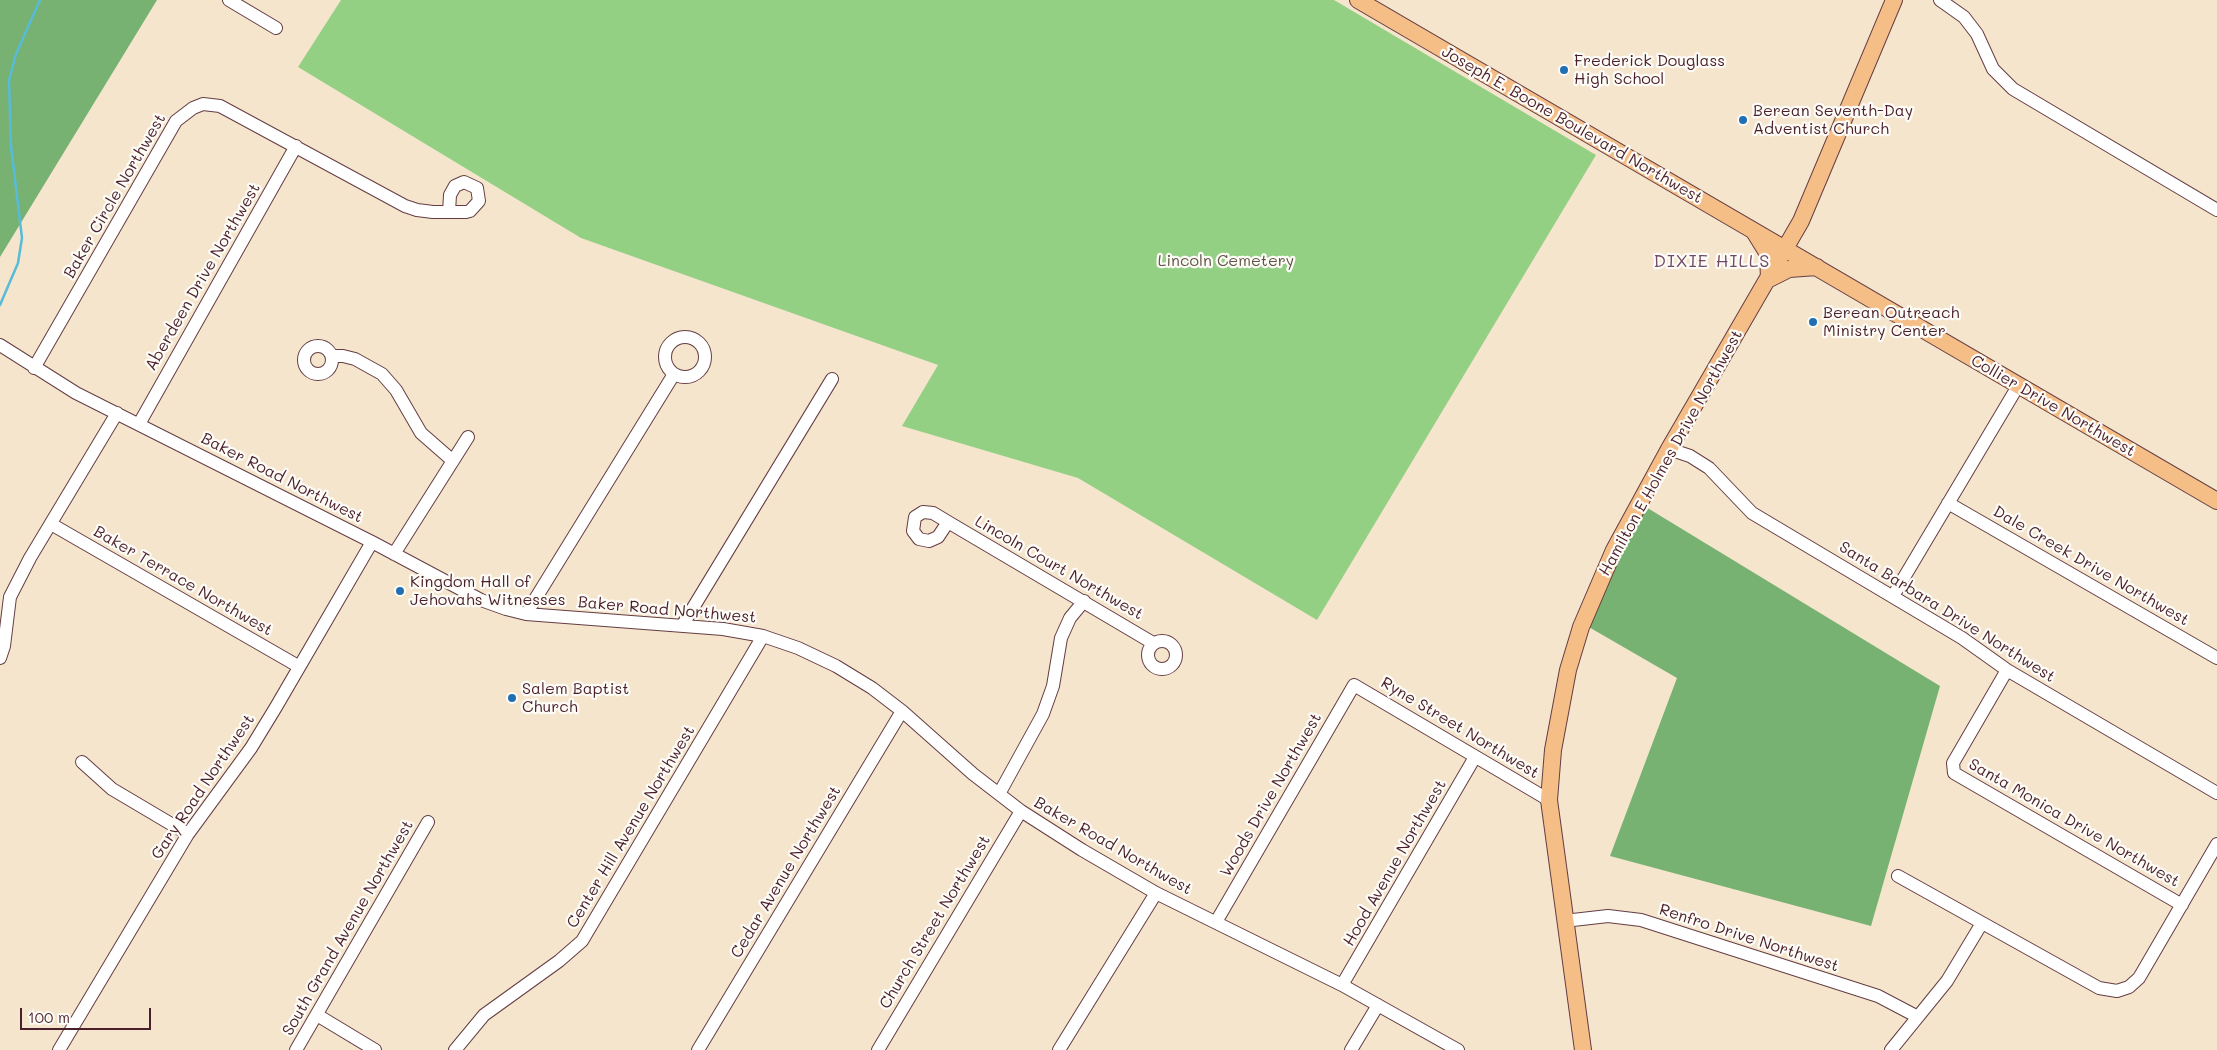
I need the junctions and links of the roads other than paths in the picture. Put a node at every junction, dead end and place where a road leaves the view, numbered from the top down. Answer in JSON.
{"nodes":[{"id":1,"x":229,"y":0,"type":"edge"},
{"id":2,"x":1358,"y":0,"type":"edge"},
{"id":3,"x":1894,"y":0,"type":"edge"},
{"id":4,"x":1940,"y":0,"type":"edge"},
{"id":5,"x":276,"y":28,"type":"dead end"},
{"id":6,"x":296,"y":146,"type":"junction"},
{"id":7,"x":2217,"y":210,"type":"edge"},
{"id":8,"x":449,"y":212,"type":"dead end"},
{"id":9,"x":1801,"y":221,"type":"junction"},
{"id":10,"x":1752,"y":230,"type":"junction"},
{"id":11,"x":1787,"y":250,"type":"junction"},
{"id":12,"x":1817,"y":267,"type":"junction"},
{"id":13,"x":1769,"y":279,"type":"junction"},
{"id":14,"x":0,"y":345,"type":"edge"},
{"id":15,"x":332,"y":356,"type":"dead end"},
{"id":16,"x":34,"y":368,"type":"junction"},
{"id":17,"x":674,"y":374,"type":"dead end"},
{"id":18,"x":832,"y":378,"type":"dead end"},
{"id":19,"x":2018,"y":386,"type":"junction"},
{"id":20,"x":117,"y":413,"type":"junction"},
{"id":21,"x":139,"y":424,"type":"junction"},
{"id":22,"x":468,"y":437,"type":"dead end"},
{"id":23,"x":1669,"y":449,"type":"junction"},
{"id":24,"x":453,"y":461,"type":"junction"},
{"id":25,"x":2217,"y":501,"type":"edge"},
{"id":26,"x":1948,"y":503,"type":"junction"},
{"id":27,"x":948,"y":522,"type":"dead end"},
{"id":28,"x":51,"y":524,"type":"junction"},
{"id":29,"x":372,"y":542,"type":"junction"},
{"id":30,"x":394,"y":554,"type":"junction"},
{"id":31,"x":1893,"y":596,"type":"junction"},
{"id":32,"x":1084,"y":601,"type":"junction"},
{"id":33,"x":526,"y":614,"type":"junction"},
{"id":34,"x":682,"y":626,"type":"junction"},
{"id":35,"x":763,"y":636,"type":"junction"},
{"id":36,"x":1153,"y":643,"type":"dead end"},
{"id":37,"x":0,"y":658,"type":"edge"},
{"id":38,"x":2217,"y":658,"type":"edge"},
{"id":39,"x":298,"y":666,"type":"junction"},
{"id":40,"x":2007,"y":670,"type":"junction"},
{"id":41,"x":1354,"y":684,"type":"joint"},
{"id":42,"x":902,"y":711,"type":"junction"},
{"id":43,"x":1475,"y":757,"type":"junction"},
{"id":44,"x":82,"y":762,"type":"dead end"},
{"id":45,"x":2217,"y":793,"type":"edge"},
{"id":46,"x":999,"y":794,"type":"junction"},
{"id":47,"x":1549,"y":800,"type":"junction"},
{"id":48,"x":1021,"y":811,"type":"junction"},
{"id":49,"x":428,"y":822,"type":"dead end"},
{"id":50,"x":188,"y":834,"type":"junction"},
{"id":51,"x":2217,"y":844,"type":"edge"},
{"id":52,"x":1898,"y":876,"type":"dead end"},
{"id":53,"x":1156,"y":893,"type":"junction"},
{"id":54,"x":2182,"y":905,"type":"junction"},
{"id":55,"x":1564,"y":921,"type":"junction"},
{"id":56,"x":1216,"y":922,"type":"junction"},
{"id":57,"x":1982,"y":923,"type":"junction"},
{"id":58,"x":1342,"y":985,"type":"junction"},
{"id":59,"x":1378,"y":1004,"type":"junction"},
{"id":60,"x":317,"y":1015,"type":"junction"},
{"id":61,"x":1918,"y":1017,"type":"junction"},
{"id":62,"x":60,"y":1050,"type":"edge"},
{"id":63,"x":296,"y":1050,"type":"edge"},
{"id":64,"x":376,"y":1050,"type":"edge"},
{"id":65,"x":454,"y":1050,"type":"edge"},
{"id":66,"x":698,"y":1050,"type":"edge"},
{"id":67,"x":878,"y":1050,"type":"edge"},
{"id":68,"x":1059,"y":1050,"type":"edge"},
{"id":69,"x":1351,"y":1050,"type":"edge"},
{"id":70,"x":1458,"y":1050,"type":"edge"},
{"id":71,"x":1583,"y":1050,"type":"edge"},
{"id":72,"x":1892,"y":1050,"type":"edge"}],
"edges":[{"from":1,"to":5,"type":"street"},
{"from":2,"to":10,"type":"main road","name":"Joseph E. Boone Boulevard Northwest"},
{"from":3,"to":9,"type":"main road","name":"Hamilton E Holmes Drive Northwest"},
{"from":4,"to":7,"type":"street"},
{"from":6,"to":8,"type":"street","name":"Baker Circle Northwest"},
{"from":6,"to":16,"type":"street","name":"Baker Circle Northwest"},
{"from":6,"to":21,"type":"street","name":"Aberdeen Drive Northwest"},
{"from":9,"to":10,"type":"main road"},
{"from":9,"to":11,"type":"main road","name":"Hamilton E Holmes Drive Northwest"},
{"from":9,"to":12,"type":"main road"},
{"from":10,"to":11,"type":"main road","name":"Joseph E. Boone Boulevard Northwest"},
{"from":10,"to":13,"type":"main road"},
{"from":11,"to":12,"type":"main road","name":"Collier Drive Northwest"},
{"from":11,"to":13,"type":"main road","name":"Hamilton E Holmes Drive Northwest"},
{"from":12,"to":13,"type":"main road"},
{"from":12,"to":19,"type":"main road","name":"Collier Drive Northwest"},
{"from":13,"to":23,"type":"main road","name":"Hamilton E Holmes Drive Northwest"},
{"from":14,"to":16,"type":"street","name":"Baker Road Northwest"},
{"from":15,"to":24,"type":"street"},
{"from":16,"to":20,"type":"street","name":"Baker Road Northwest"},
{"from":17,"to":33,"type":"street"},
{"from":18,"to":34,"type":"street"},
{"from":19,"to":25,"type":"main road","name":"Collier Drive Northwest"},
{"from":19,"to":26,"type":"street"},
{"from":20,"to":21,"type":"street","name":"Baker Road Northwest"},
{"from":20,"to":28,"type":"street"},
{"from":21,"to":29,"type":"street","name":"Baker Road Northwest"},
{"from":22,"to":24,"type":"street"},
{"from":23,"to":31,"type":"street","name":"Santa Barbara Drive Northwest"},
{"from":23,"to":47,"type":"main road","name":"Hamilton E Holmes Drive Northwest"},
{"from":24,"to":30,"type":"street"},
{"from":26,"to":31,"type":"street"},
{"from":26,"to":38,"type":"street","name":"Dale Creek Drive Northwest"},
{"from":27,"to":32,"type":"street","name":"Lincoln Court Northwest"},
{"from":28,"to":37,"type":"street"},
{"from":28,"to":39,"type":"street","name":"Baker Terrace Northwest"},
{"from":29,"to":30,"type":"street","name":"Baker Road Northwest"},
{"from":29,"to":39,"type":"street","name":"Gary Road Northwest"},
{"from":30,"to":33,"type":"street","name":"Baker Road Northwest"},
{"from":31,"to":40,"type":"street","name":"Santa Barbara Drive Northwest"},
{"from":32,"to":36,"type":"street","name":"Lincoln Court Northwest"},
{"from":32,"to":46,"type":"street"},
{"from":33,"to":34,"type":"street","name":"Baker Road Northwest"},
{"from":34,"to":35,"type":"street","name":"Baker Road Northwest"},
{"from":35,"to":42,"type":"street","name":"Baker Road Northwest"},
{"from":35,"to":65,"type":"street","name":"Center Hill Avenue Northwest"},
{"from":39,"to":50,"type":"street","name":"Gary Road Northwest"},
{"from":40,"to":45,"type":"street","name":"Santa Barbara Drive Northwest"},
{"from":40,"to":54,"type":"street","name":"Santa Monica Drive Northwest"},
{"from":41,"to":43,"type":"street","name":"Ryne Street Northwest"},
{"from":41,"to":56,"type":"street","name":"Woods Drive Northwest"},
{"from":42,"to":46,"type":"street","name":"Baker Road Northwest"},
{"from":42,"to":66,"type":"street","name":"Cedar Avenue Northwest"},
{"from":43,"to":47,"type":"street","name":"Ryne Street Northwest"},
{"from":43,"to":58,"type":"street","name":"Hood Avenue Northwest"},
{"from":44,"to":50,"type":"street"},
{"from":46,"to":48,"type":"street","name":"Baker Road Northwest"},
{"from":47,"to":55,"type":"main road","name":"Hamilton E Holmes Drive Northwest"},
{"from":48,"to":53,"type":"street","name":"Baker Road Northwest"},
{"from":48,"to":67,"type":"street","name":"Church Street Northwest"},
{"from":49,"to":60,"type":"street","name":"South Grand Avenue Northwest"},
{"from":50,"to":62,"type":"street","name":"Gary Road Northwest"},
{"from":51,"to":54,"type":"street"},
{"from":52,"to":57,"type":"street"},
{"from":53,"to":56,"type":"street","name":"Baker Road Northwest"},
{"from":53,"to":68,"type":"street"},
{"from":54,"to":57,"type":"street"},
{"from":55,"to":61,"type":"street","name":"Renfro Drive Northwest"},
{"from":55,"to":71,"type":"main road","name":"Hamilton E Holmes Drive Northwest"},
{"from":56,"to":58,"type":"street","name":"Baker Road Northwest"},
{"from":57,"to":61,"type":"street"},
{"from":58,"to":59,"type":"street","name":"Baker Road Northwest"},
{"from":59,"to":69,"type":"street"},
{"from":59,"to":70,"type":"street","name":"Baker Road Northwest"},
{"from":60,"to":63,"type":"street","name":"South Grand Avenue Northwest"},
{"from":60,"to":64,"type":"street"},
{"from":61,"to":72,"type":"street"}]}
